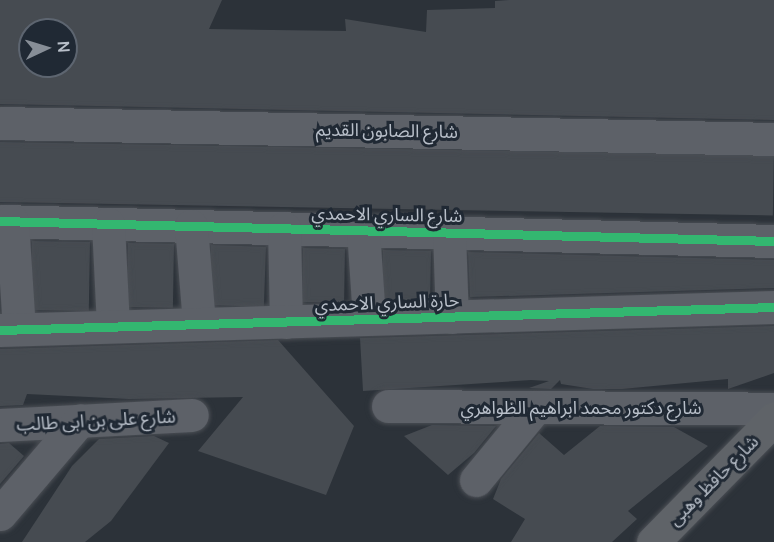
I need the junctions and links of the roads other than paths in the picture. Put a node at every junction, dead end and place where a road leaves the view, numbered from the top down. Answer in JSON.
{"nodes":[{"id":1,"x":0,"y":123,"type":"edge"},
{"id":2,"x":774,"y":139,"type":"edge"},
{"id":3,"x":6,"y":221,"type":"edge"},
{"id":4,"x":108,"y":224,"type":"junction"},
{"id":5,"x":191,"y":226,"type":"junction"},
{"id":6,"x":284,"y":228,"type":"junction"},
{"id":7,"x":363,"y":230,"type":"junction"},
{"id":8,"x":449,"y":233,"type":"junction"},
{"id":9,"x":774,"y":241,"type":"edge"},
{"id":10,"x":774,"y":307,"type":"edge"},
{"id":11,"x":452,"y":317,"type":"junction"},
{"id":12,"x":369,"y":319,"type":"junction"},
{"id":13,"x":286,"y":321,"type":"junction"},
{"id":14,"x":199,"y":324,"type":"junction"},
{"id":15,"x":113,"y":326,"type":"junction"},
{"id":16,"x":9,"y":330,"type":"edge"},
{"id":17,"x":388,"y":406,"type":"dead end"},
{"id":18,"x":536,"y":407,"type":"junction"},
{"id":19,"x":774,"y":409,"type":"edge"},
{"id":20,"x":192,"y":415,"type":"dead end"},
{"id":21,"x":774,"y":419,"type":"edge"},
{"id":22,"x":80,"y":420,"type":"junction"},
{"id":23,"x":0,"y":425,"type":"edge"},
{"id":24,"x":476,"y":480,"type":"dead end"},
{"id":25,"x":0,"y":514,"type":"edge"},
{"id":26,"x":653,"y":542,"type":"edge"}],
"edges":[{"from":1,"to":2,"type":"street","name":"شارع الصابون القديم"},
{"from":3,"to":4,"type":"street","name":"شارع الساري الاحمدي"},
{"from":3,"to":16,"type":"street"},
{"from":4,"to":5,"type":"street","name":"شارع الساري الاحمدي"},
{"from":4,"to":15,"type":"street"},
{"from":5,"to":6,"type":"street","name":"شارع الساري الاحمدي"},
{"from":5,"to":14,"type":"street"},
{"from":6,"to":7,"type":"street","name":"شارع الساري الاحمدي"},
{"from":6,"to":13,"type":"street"},
{"from":7,"to":8,"type":"street","name":"شارع الساري الاحمدي"},
{"from":7,"to":12,"type":"street"},
{"from":8,"to":9,"type":"street","name":"شارع الساري الاحمدي"},
{"from":8,"to":11,"type":"street"},
{"from":10,"to":11,"type":"street","name":"حارة الساري الاحمدي"},
{"from":11,"to":12,"type":"street","name":"حارة الساري الاحمدي"},
{"from":12,"to":13,"type":"street","name":"حارة الساري الاحمدي"},
{"from":13,"to":14,"type":"street","name":"حارة الساري الاحمدي"},
{"from":14,"to":15,"type":"street","name":"حارة الساري الاحمدي"},
{"from":15,"to":16,"type":"street","name":"حارة الساري الاحمدي"},
{"from":17,"to":18,"type":"street","name":"شارع دكتور محمد ابراهيم الظواهري"},
{"from":18,"to":19,"type":"street","name":"شارع دكتور محمد ابراهيم الظواهري"},
{"from":18,"to":24,"type":"street"},
{"from":20,"to":22,"type":"street","name":"شارع على بن ابى طالب"},
{"from":21,"to":26,"type":"main road","name":"شارع حافظ وهبى"},
{"from":22,"to":23,"type":"street","name":"شارع على بن ابى طالب"},
{"from":22,"to":25,"type":"street"}]}
